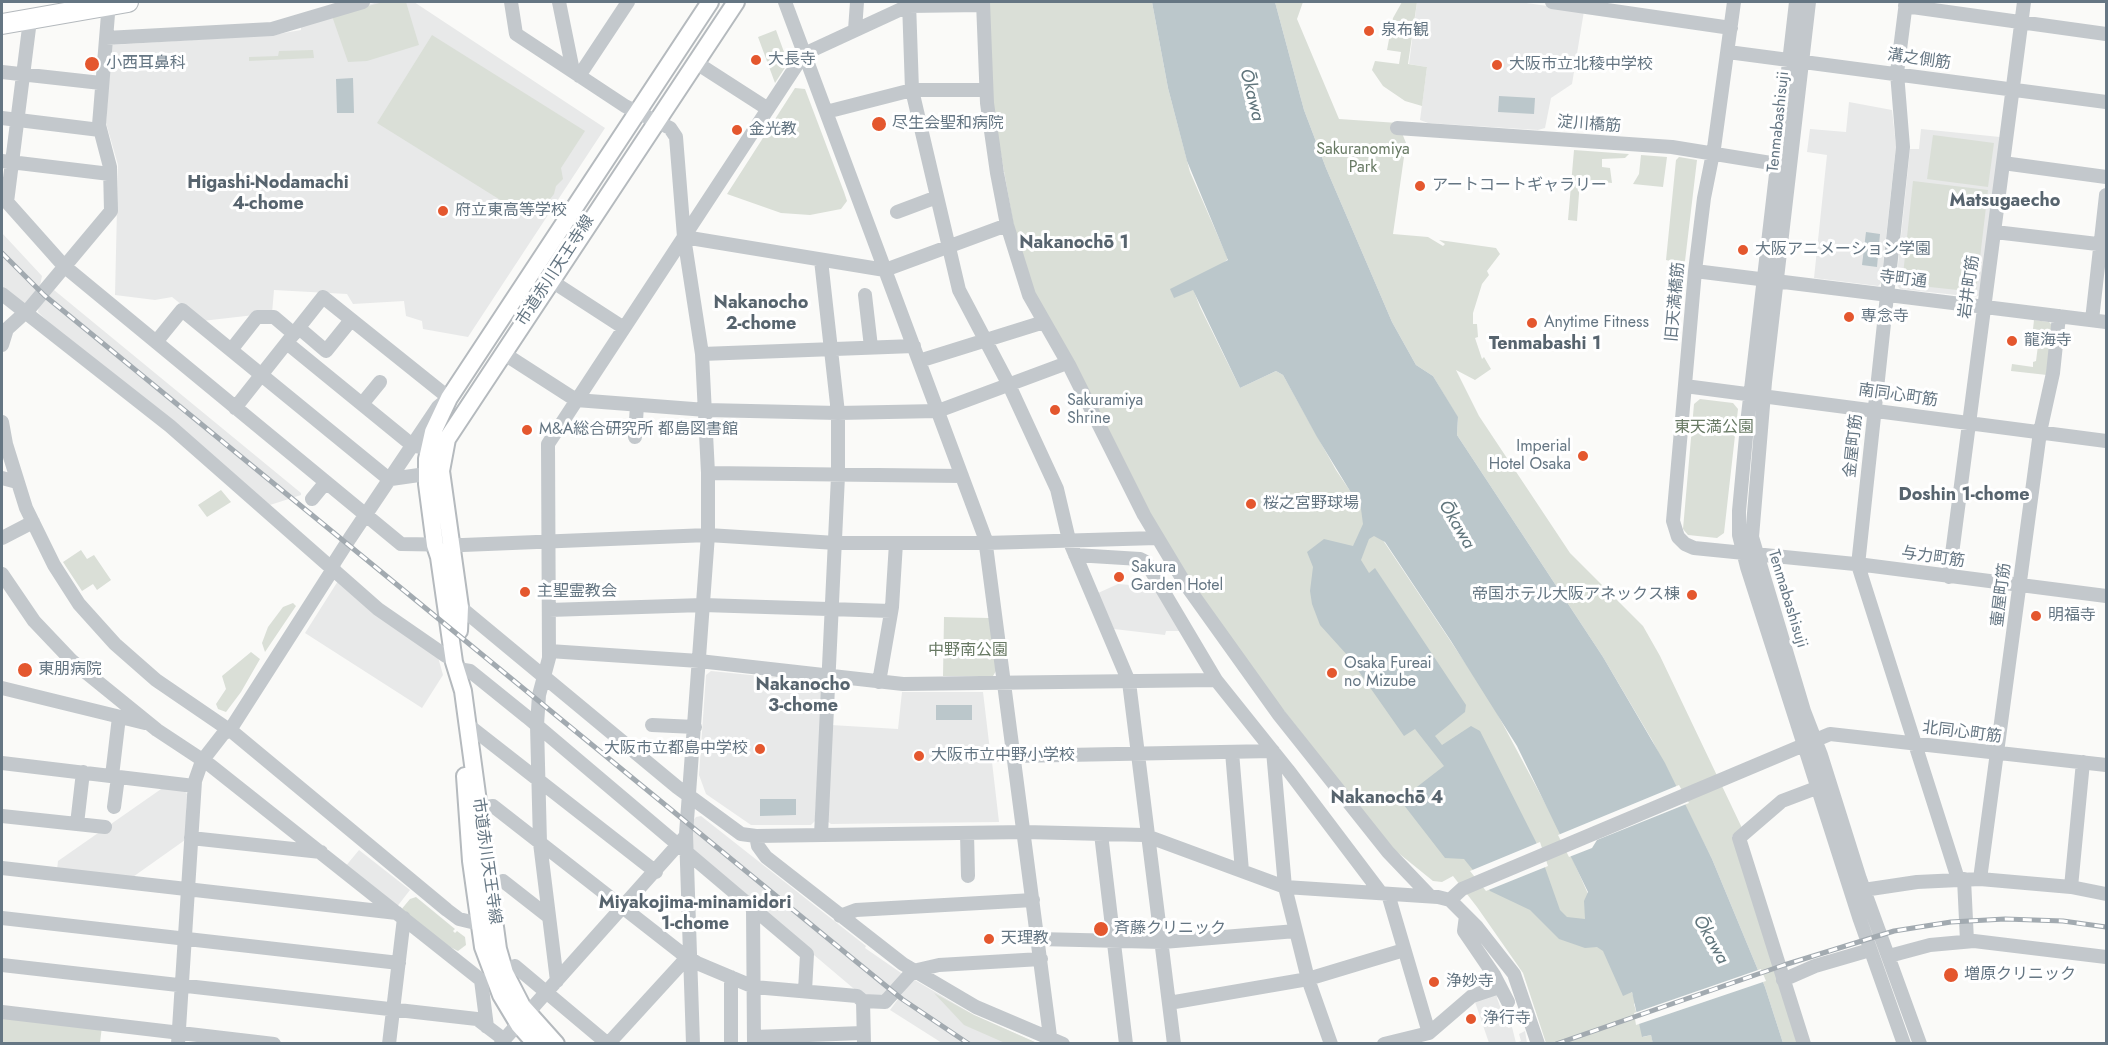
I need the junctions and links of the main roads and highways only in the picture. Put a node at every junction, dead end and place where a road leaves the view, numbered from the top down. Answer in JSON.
{"nodes":[{"id":1,"x":76,"y":2,"type":"edge"},
{"id":2,"x":128,"y":2,"type":"edge"},
{"id":3,"x":710,"y":2,"type":"edge"},
{"id":4,"x":736,"y":2,"type":"edge"},
{"id":5,"x":109,"y":4,"type":"edge"},
{"id":6,"x":2,"y":14,"type":"edge"},
{"id":7,"x":2,"y":24,"type":"edge"},
{"id":8,"x":428,"y":449,"type":"junction"},
{"id":9,"x":441,"y":549,"type":"junction"},
{"id":10,"x":455,"y":663,"type":"junction"},
{"id":11,"x":458,"y":688,"type":"junction"},
{"id":12,"x":524,"y":1020,"type":"junction"},
{"id":13,"x":536,"y":1044,"type":"edge"},
{"id":14,"x":556,"y":1044,"type":"edge"}],
"edges":[{"from":1,"to":6,"type":"highway"},
{"from":2,"to":5,"type":"highway"},
{"from":3,"to":8,"type":"main road","name":"市道赤川天王寺線"},
{"from":4,"to":8,"type":"main road","name":"市道赤川天王寺線"},
{"from":5,"to":7,"type":"highway"},
{"from":8,"to":9,"type":"main road","name":"市道赤川天王寺線"},
{"from":8,"to":9,"type":"main road","name":"市道赤川天王寺線"},
{"from":9,"to":10,"type":"main road","name":"市道赤川天王寺線"},
{"from":9,"to":10,"type":"main road"},
{"from":10,"to":11,"type":"main road"},
{"from":10,"to":11,"type":"main road"},
{"from":11,"to":12,"type":"main road","name":"市道赤川天王寺線"},
{"from":11,"to":12,"type":"main road","name":"市道赤川天王寺線"},
{"from":12,"to":13,"type":"main road","name":"市道赤川天王寺線"},
{"from":12,"to":14,"type":"main road","name":"市道赤川天王寺線"}]}
